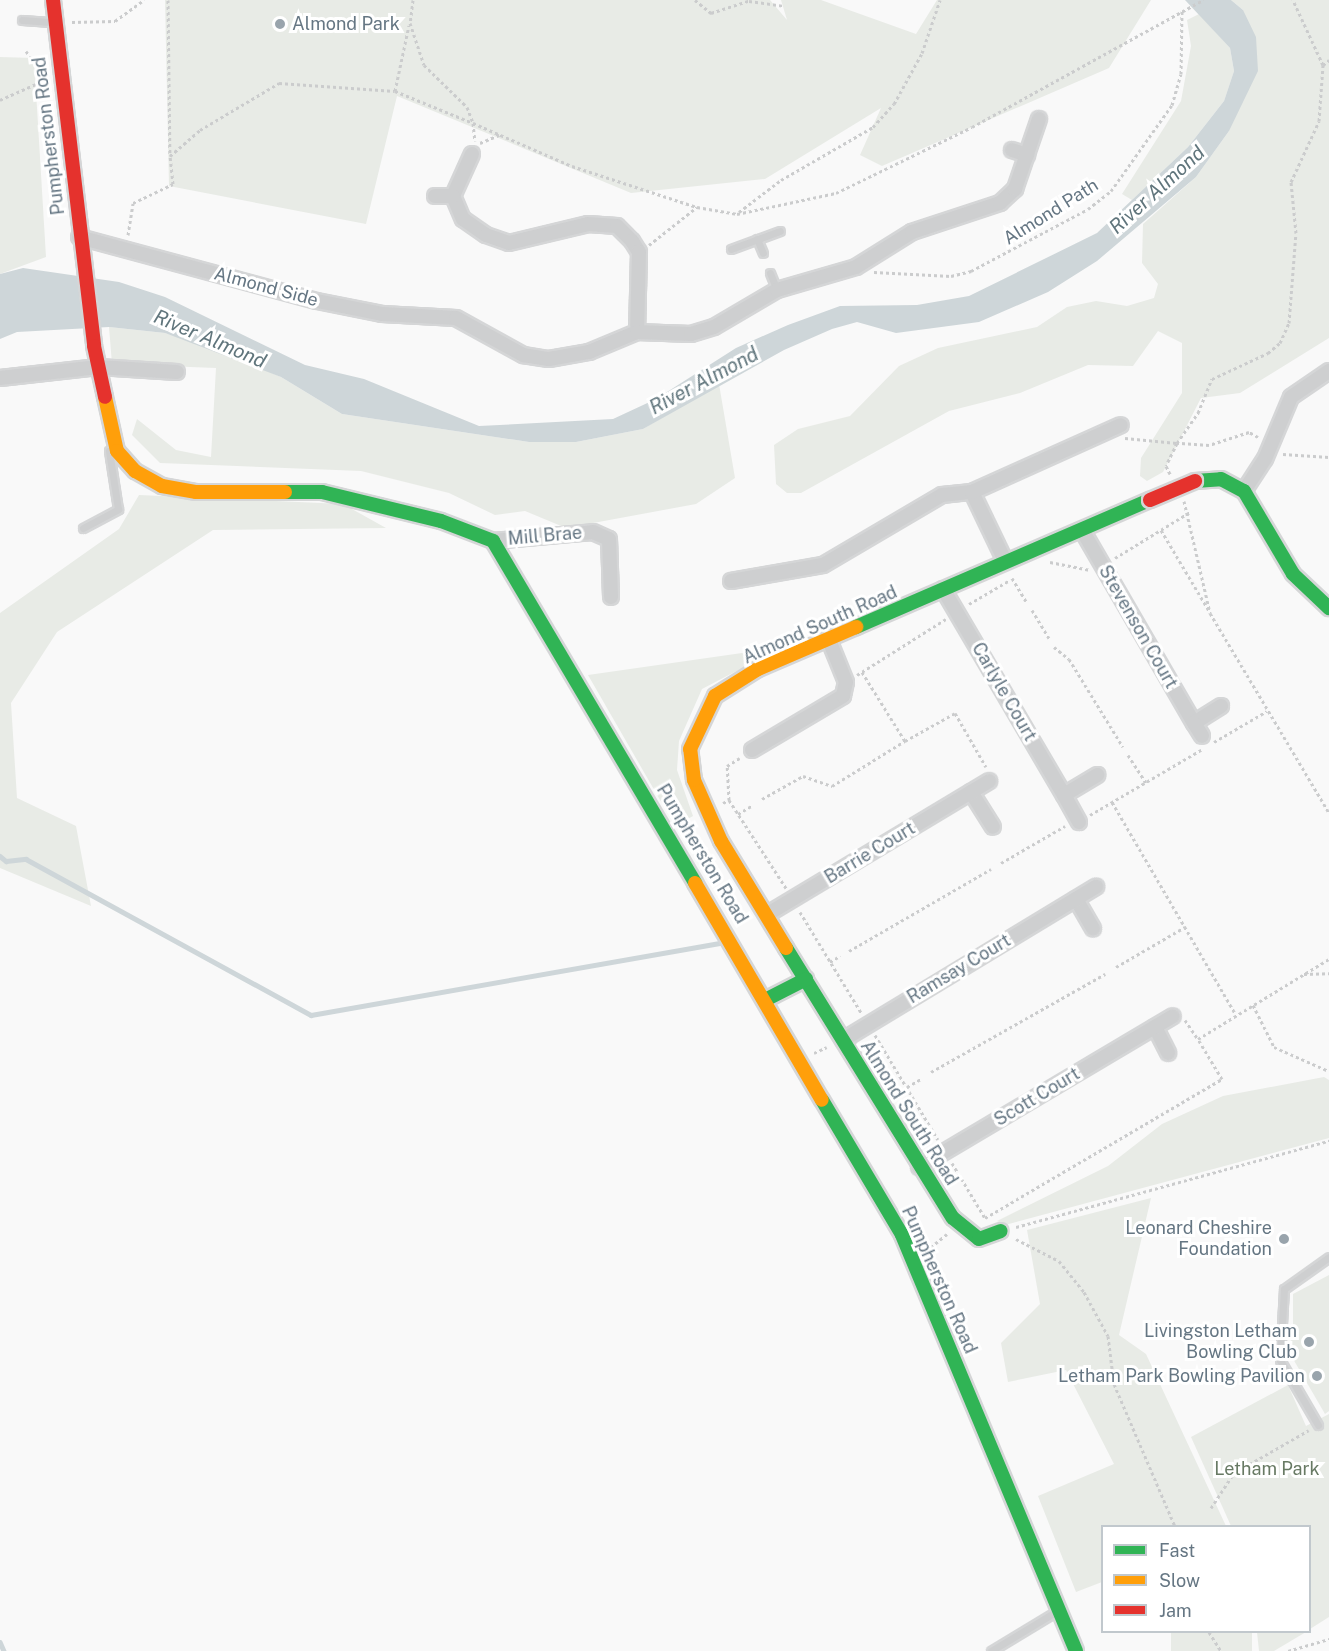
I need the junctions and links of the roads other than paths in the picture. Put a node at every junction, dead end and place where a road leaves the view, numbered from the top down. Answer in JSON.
{"nodes":[{"id":1,"x":53,"y":0,"type":"edge"},
{"id":2,"x":22,"y":20,"type":"dead end"},
{"id":3,"x":54,"y":22,"type":"junction"},
{"id":4,"x":1039,"y":119,"type":"dead end"},
{"id":5,"x":1012,"y":150,"type":"dead end"},
{"id":6,"x":472,"y":154,"type":"dead end"},
{"id":7,"x":1027,"y":155,"type":"junction"},
{"id":8,"x":435,"y":196,"type":"dead end"},
{"id":9,"x":453,"y":196,"type":"junction"},
{"id":10,"x":780,"y":231,"type":"dead end"},
{"id":11,"x":79,"y":237,"type":"junction"},
{"id":12,"x":757,"y":239,"type":"junction"},
{"id":13,"x":730,"y":249,"type":"dead end"},
{"id":14,"x":763,"y":253,"type":"dead end"},
{"id":15,"x":770,"y":273,"type":"dead end"},
{"id":16,"x":777,"y":290,"type":"junction"},
{"id":17,"x":637,"y":332,"type":"junction"},
{"id":18,"x":98,"y":367,"type":"junction"},
{"id":19,"x":1329,"y":371,"type":"edge"},
{"id":20,"x":177,"y":372,"type":"dead end"},
{"id":21,"x":0,"y":378,"type":"edge"},
{"id":22,"x":107,"y":425,"type":"junction"},
{"id":23,"x":1119,"y":431,"type":"road end"},
{"id":24,"x":1244,"y":491,"type":"junction"},
{"id":25,"x":972,"y":492,"type":"junction"},
{"id":26,"x":83,"y":528,"type":"dead end"},
{"id":27,"x":1082,"y":530,"type":"junction"},
{"id":28,"x":493,"y":541,"type":"junction"},
{"id":29,"x":1005,"y":561,"type":"junction"},
{"id":30,"x":731,"y":581,"type":"dead end"},
{"id":31,"x":943,"y":589,"type":"junction"},
{"id":32,"x":611,"y":597,"type":"dead end"},
{"id":33,"x":1329,"y":608,"type":"edge"},
{"id":34,"x":829,"y":640,"type":"junction"},
{"id":35,"x":1221,"y":706,"type":"dead end"},
{"id":36,"x":1194,"y":723,"type":"junction"},
{"id":37,"x":1202,"y":736,"type":"dead end"},
{"id":38,"x":752,"y":750,"type":"dead end"},
{"id":39,"x":1097,"y":775,"type":"dead end"},
{"id":40,"x":989,"y":781,"type":"road end"},
{"id":41,"x":971,"y":792,"type":"junction"},
{"id":42,"x":1064,"y":795,"type":"junction"},
{"id":43,"x":1079,"y":822,"type":"road end"},
{"id":44,"x":993,"y":827,"type":"dead end"},
{"id":45,"x":1096,"y":887,"type":"dead end"},
{"id":46,"x":1076,"y":899,"type":"junction"},
{"id":47,"x":768,"y":914,"type":"junction"},
{"id":48,"x":1093,"y":929,"type":"dead end"},
{"id":49,"x":806,"y":979,"type":"junction"},
{"id":50,"x":767,"y":999,"type":"junction"},
{"id":51,"x":1173,"y":1016,"type":"road end"},
{"id":52,"x":1155,"y":1027,"type":"junction"},
{"id":53,"x":843,"y":1040,"type":"junction"},
{"id":54,"x":1168,"y":1053,"type":"dead end"},
{"id":55,"x":919,"y":1167,"type":"junction"},
{"id":56,"x":1001,"y":1231,"type":"road end"},
{"id":57,"x":1329,"y":1257,"type":"edge"},
{"id":58,"x":1318,"y":1425,"type":"road end"},
{"id":59,"x":1059,"y":1610,"type":"junction"},
{"id":60,"x":991,"y":1651,"type":"edge"},
{"id":61,"x":1076,"y":1651,"type":"edge"}],
"edges":[{"from":1,"to":3,"type":"main road","name":"Pumpherston Road"},
{"from":2,"to":3,"type":"lane"},
{"from":3,"to":11,"type":"main road","name":"Pumpherston Road"},
{"from":4,"to":7,"type":"street"},
{"from":5,"to":7,"type":"street"},
{"from":6,"to":9,"type":"street"},
{"from":7,"to":16,"type":"street"},
{"from":8,"to":9,"type":"street"},
{"from":9,"to":17,"type":"street"},
{"from":10,"to":12,"type":"lane"},
{"from":11,"to":17,"type":"street","name":"Almond Side"},
{"from":11,"to":18,"type":"main road","name":"Pumpherston Road"},
{"from":12,"to":13,"type":"lane"},
{"from":12,"to":14,"type":"lane"},
{"from":15,"to":16,"type":"lane"},
{"from":16,"to":17,"type":"street"},
{"from":18,"to":20,"type":"street"},
{"from":18,"to":21,"type":"street"},
{"from":18,"to":22,"type":"main road"},
{"from":19,"to":24,"type":"street"},
{"from":22,"to":26,"type":"lane"},
{"from":22,"to":28,"type":"main road"},
{"from":23,"to":25,"type":"street"},
{"from":24,"to":27,"type":"main road","name":"Almond South Road","bridge":true},
{"from":24,"to":33,"type":"main road"},
{"from":25,"to":29,"type":"street"},
{"from":25,"to":30,"type":"street"},
{"from":27,"to":29,"type":"main road","name":"Almond South Road"},
{"from":27,"to":36,"type":"street","name":"Stevenson Court"},
{"from":28,"to":32,"type":"street","name":"Mill Brae"},
{"from":28,"to":50,"type":"main road","name":"Pumpherston Road"},
{"from":29,"to":31,"type":"main road","name":"Almond South Road"},
{"from":31,"to":34,"type":"main road","name":"Almond South Road"},
{"from":31,"to":42,"type":"street","name":"Carlyle Court"},
{"from":34,"to":38,"type":"street"},
{"from":34,"to":47,"type":"main road","name":"Almond South Road"},
{"from":35,"to":36,"type":"street"},
{"from":36,"to":37,"type":"street","name":"Stevenson Court"},
{"from":39,"to":42,"type":"street"},
{"from":40,"to":41,"type":"street","name":"Barrie Court"},
{"from":41,"to":44,"type":"street"},
{"from":41,"to":47,"type":"street","name":"Barrie Court"},
{"from":42,"to":43,"type":"street","name":"Carlyle Court"},
{"from":45,"to":46,"type":"street","name":"Ramsay Court"},
{"from":46,"to":48,"type":"street"},
{"from":46,"to":53,"type":"street","name":"Ramsay Court"},
{"from":47,"to":49,"type":"main road","name":"Almond South Road"},
{"from":49,"to":50,"type":"main road"},
{"from":49,"to":53,"type":"main road","name":"Almond South Road"},
{"from":50,"to":59,"type":"main road","name":"Pumpherston Road"},
{"from":51,"to":52,"type":"street","name":"Scott Court"},
{"from":52,"to":54,"type":"street"},
{"from":52,"to":55,"type":"street","name":"Scott Court"},
{"from":53,"to":55,"type":"main road","name":"Almond South Road"},
{"from":55,"to":56,"type":"main road","name":"Almond South Road"},
{"from":57,"to":58,"type":"lane"},
{"from":59,"to":60,"type":"lane"},
{"from":59,"to":61,"type":"main road","name":"Pumpherston Road"}]}
